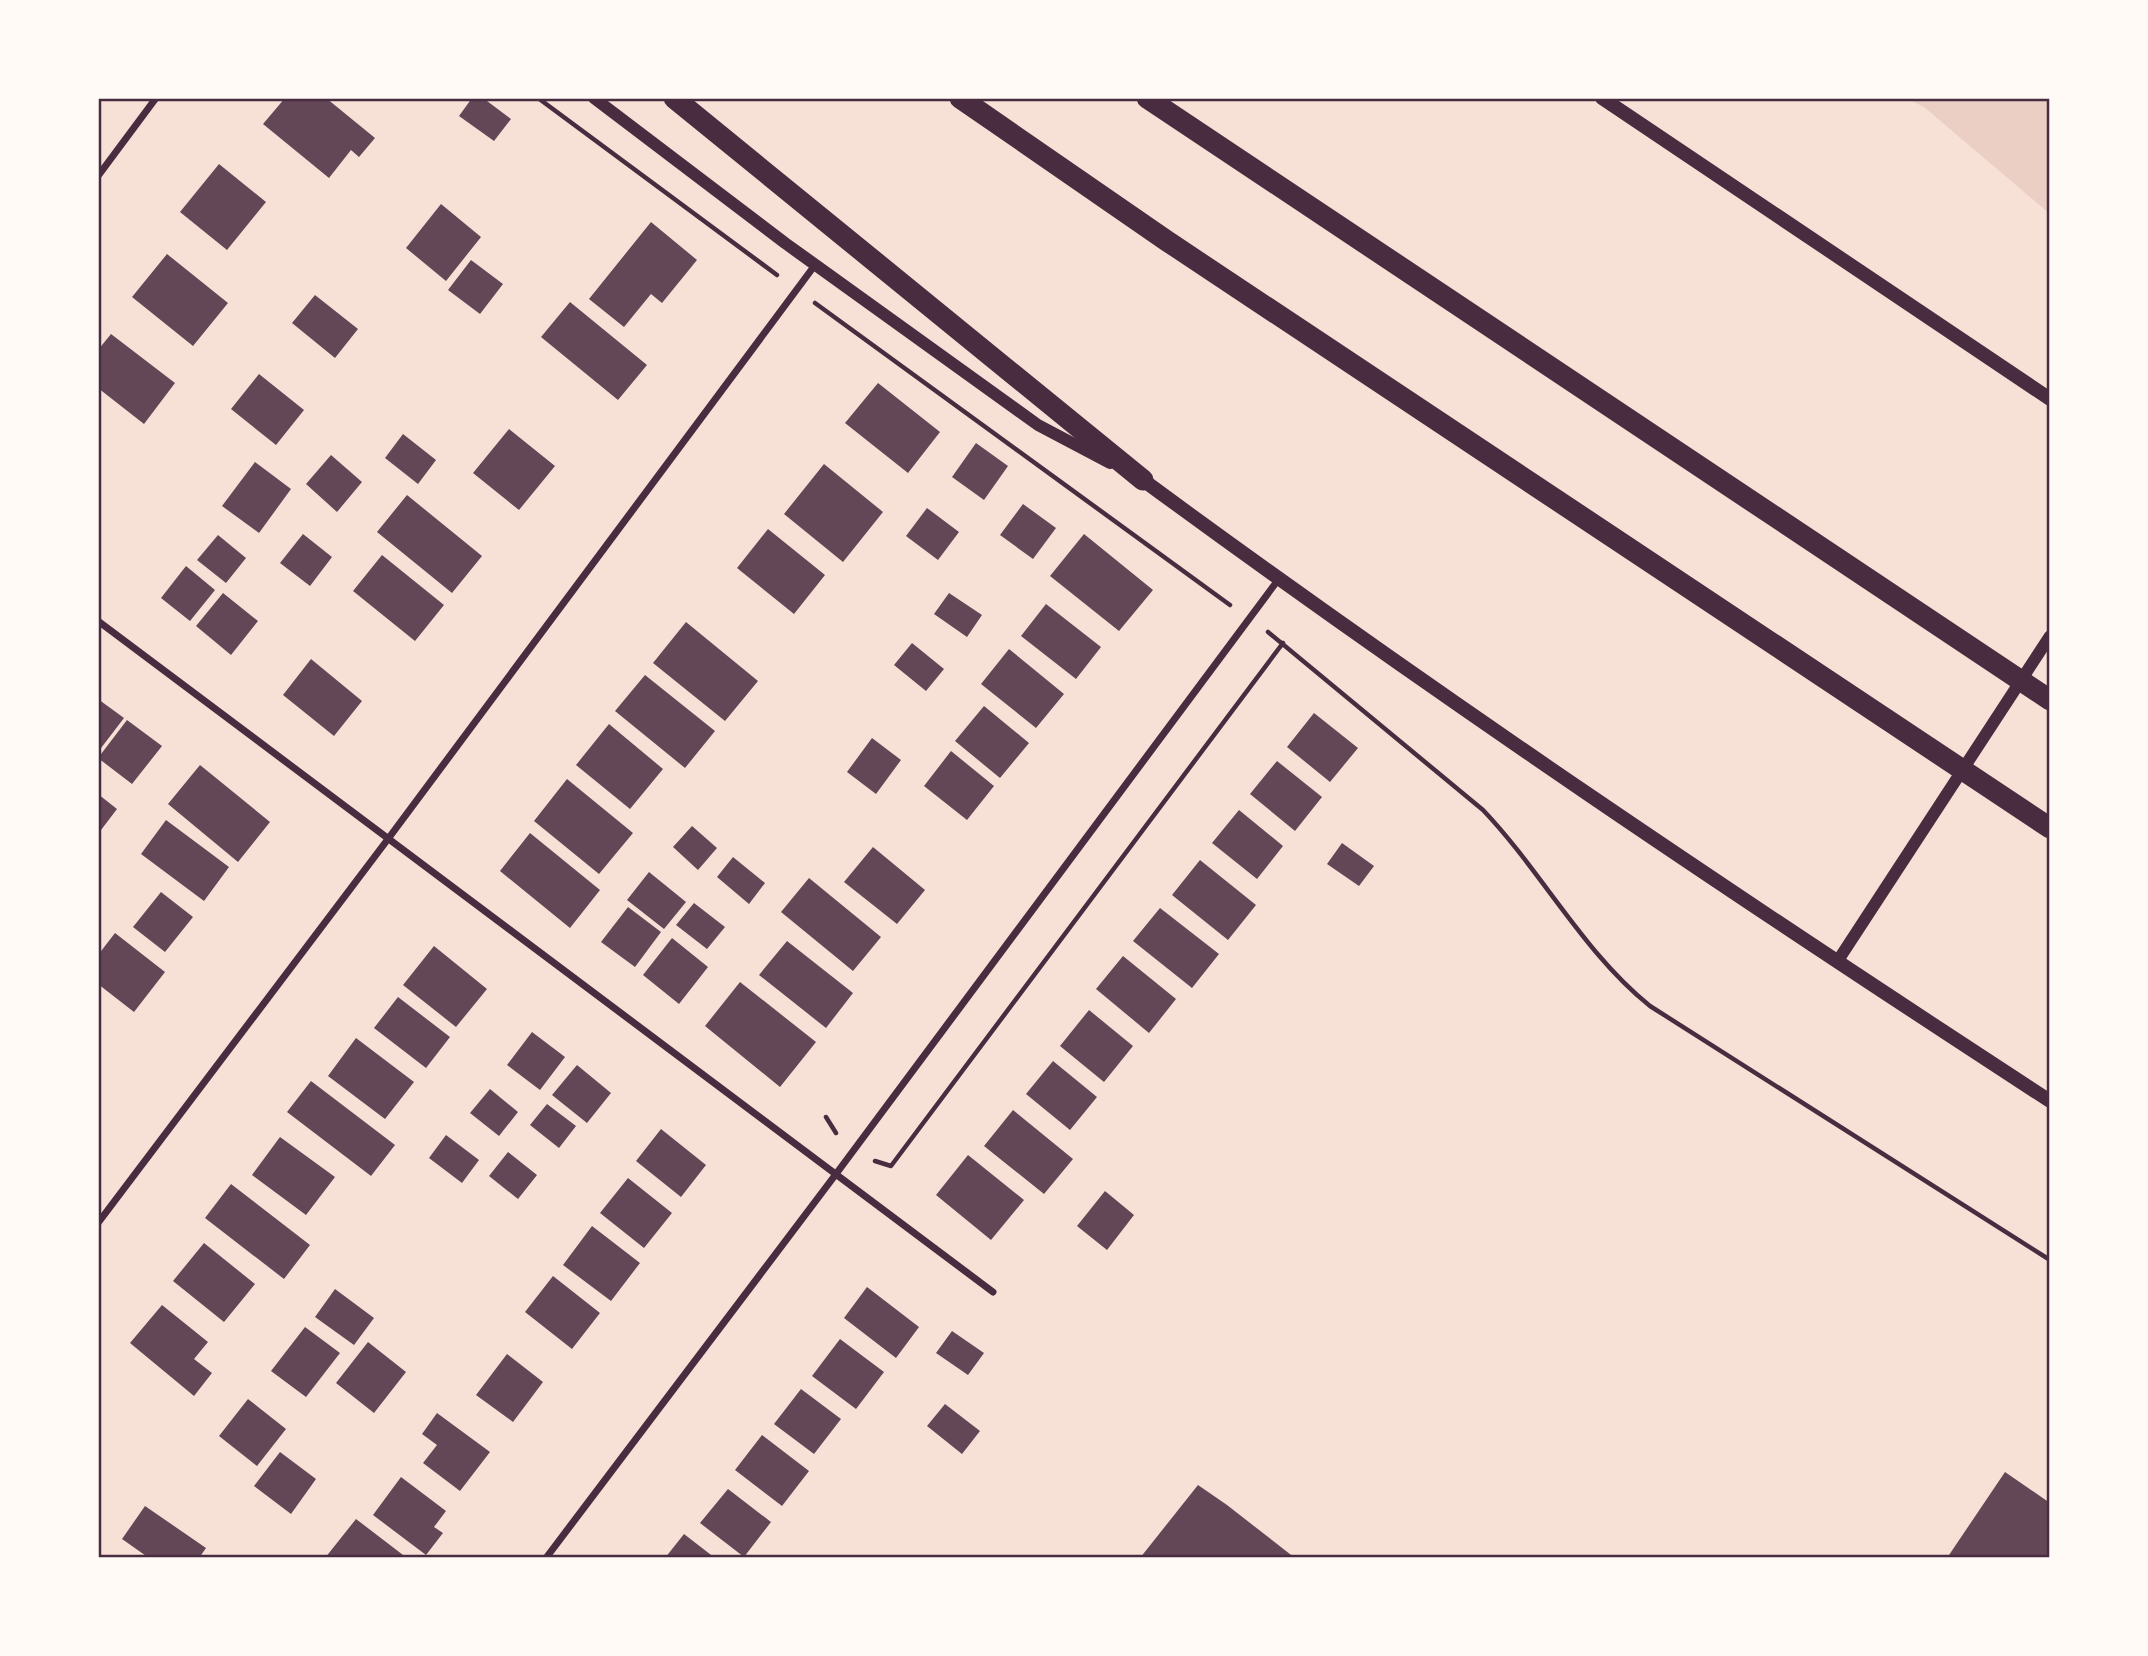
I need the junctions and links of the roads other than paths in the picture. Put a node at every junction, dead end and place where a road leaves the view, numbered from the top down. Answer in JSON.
{"nodes":[{"id":1,"x":156,"y":98,"type":"edge"},
{"id":2,"x":594,"y":98,"type":"edge"},
{"id":3,"x":674,"y":98,"type":"edge"},
{"id":4,"x":960,"y":98,"type":"edge"},
{"id":5,"x":1147,"y":98,"type":"edge"},
{"id":6,"x":1602,"y":98,"type":"edge"},
{"id":7,"x":98,"y":176,"type":"edge"},
{"id":8,"x":815,"y":265,"type":"junction"},
{"id":9,"x":2050,"y":399,"type":"edge"},
{"id":10,"x":1143,"y":480,"type":"junction"},
{"id":11,"x":1278,"y":580,"type":"junction"},
{"id":12,"x":98,"y":621,"type":"edge"},
{"id":13,"x":2050,"y":635,"type":"edge"},
{"id":14,"x":2050,"y":700,"type":"edge"},
{"id":15,"x":2050,"y":828,"type":"edge"},
{"id":16,"x":388,"y":839,"type":"junction"},
{"id":17,"x":1837,"y":962,"type":"junction"},
{"id":18,"x":2050,"y":1101,"type":"edge"},
{"id":19,"x":836,"y":1174,"type":"junction"},
{"id":20,"x":98,"y":1223,"type":"edge"},
{"id":21,"x":993,"y":1292,"type":"dead end"},
{"id":22,"x":546,"y":1558,"type":"edge"}],
"edges":[{"from":1,"to":7,"type":"street"},
{"from":2,"to":8,"type":"street"},
{"from":3,"to":10,"type":"highway"},
{"from":4,"to":15,"type":"highway"},
{"from":5,"to":14,"type":"highway"},
{"from":6,"to":9,"type":"main road"},
{"from":8,"to":10,"type":"street"},
{"from":8,"to":16,"type":"street"},
{"from":10,"to":11,"type":"main road"},
{"from":11,"to":17,"type":"main road"},
{"from":11,"to":19,"type":"street"},
{"from":12,"to":16,"type":"street"},
{"from":13,"to":17,"type":"street"},
{"from":16,"to":19,"type":"street"},
{"from":16,"to":20,"type":"street"},
{"from":17,"to":18,"type":"main road"},
{"from":19,"to":21,"type":"street"},
{"from":19,"to":22,"type":"street"}]}
